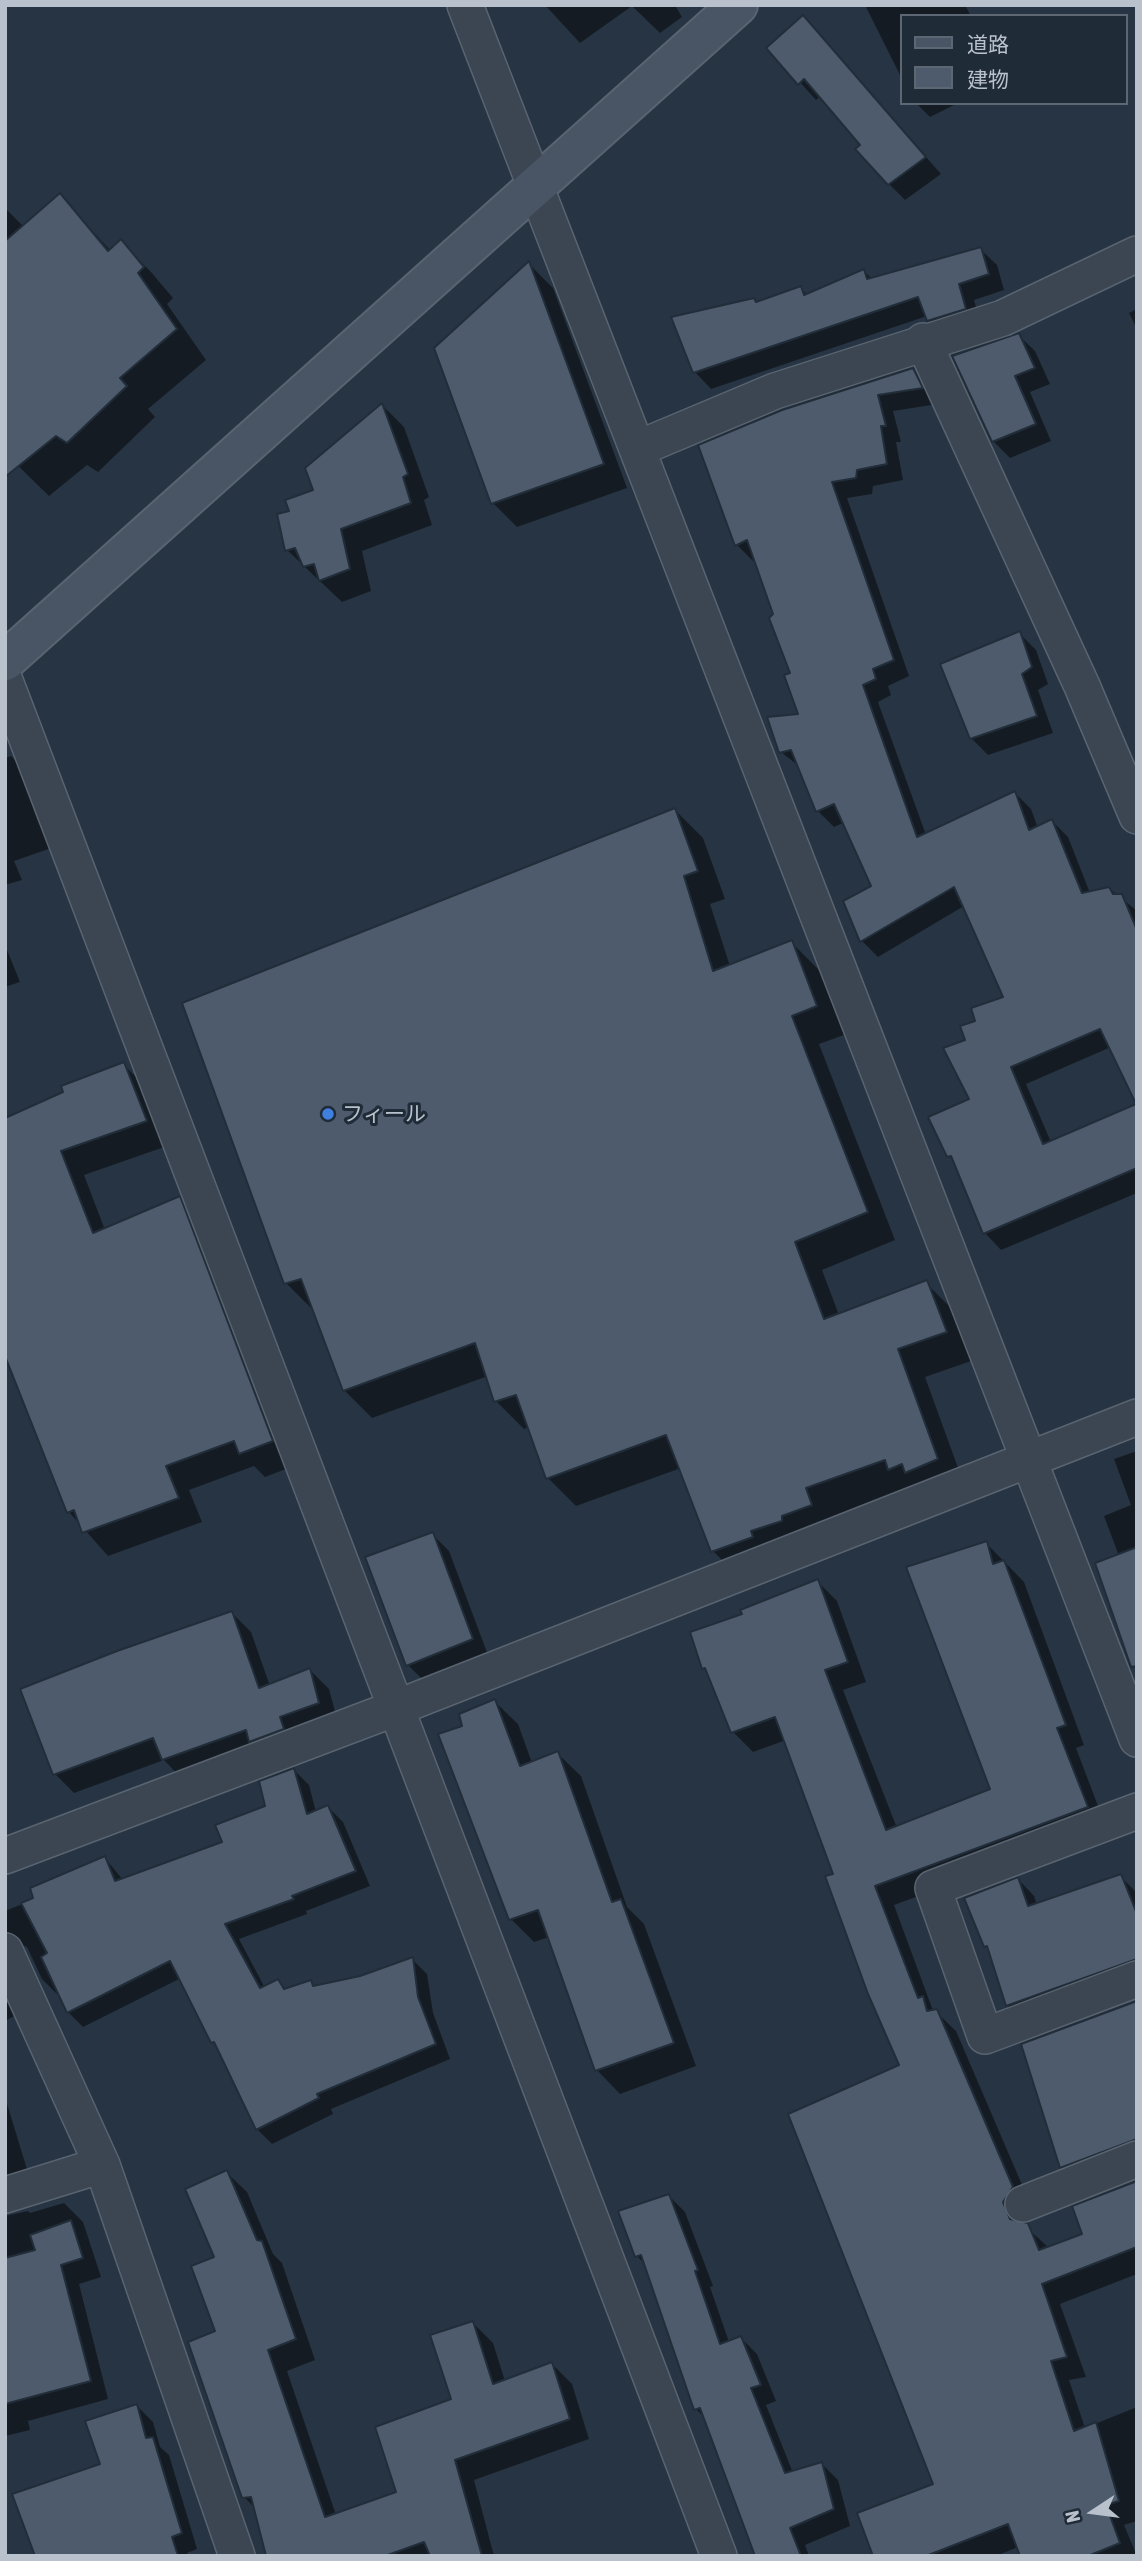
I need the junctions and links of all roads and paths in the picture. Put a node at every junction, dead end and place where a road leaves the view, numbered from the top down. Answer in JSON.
{"nodes":[{"id":1,"x":465,"y":5,"type":"edge"},
{"id":2,"x":738,"y":5,"type":"edge"},
{"id":3,"x":538,"y":187,"type":"junction"},
{"id":4,"x":1137,"y":254,"type":"edge"},
{"id":5,"x":923,"y":341,"type":"junction"},
{"id":6,"x":637,"y":449,"type":"junction"},
{"id":7,"x":5,"y":661,"type":"edge"},
{"id":8,"x":5,"y":681,"type":"edge"},
{"id":9,"x":1137,"y":816,"type":"edge"},
{"id":10,"x":1137,"y":1417,"type":"edge"},
{"id":11,"x":1029,"y":1460,"type":"junction"},
{"id":12,"x":396,"y":1708,"type":"junction"},
{"id":13,"x":1137,"y":1739,"type":"edge"},
{"id":14,"x":1137,"y":1811,"type":"edge"},
{"id":15,"x":5,"y":1856,"type":"edge"},
{"id":16,"x":5,"y":1951,"type":"edge"},
{"id":17,"x":1137,"y":1979,"type":"edge"},
{"id":18,"x":1137,"y":2159,"type":"edge"},
{"id":19,"x":102,"y":2165,"type":"junction"},
{"id":20,"x":5,"y":2195,"type":"edge"},
{"id":21,"x":1023,"y":2204,"type":"dead end"},
{"id":22,"x":237,"y":2556,"type":"edge"},
{"id":23,"x":719,"y":2556,"type":"edge"}],
"edges":[{"from":1,"to":3,"type":"street"},
{"from":2,"to":3,"type":"street"},
{"from":3,"to":6,"type":"street"},
{"from":3,"to":7,"type":"street"},
{"from":4,"to":5,"type":"street"},
{"from":5,"to":6,"type":"street"},
{"from":5,"to":9,"type":"street"},
{"from":6,"to":11,"type":"street"},
{"from":8,"to":12,"type":"street"},
{"from":10,"to":11,"type":"street"},
{"from":11,"to":12,"type":"street"},
{"from":11,"to":13,"type":"street"},
{"from":12,"to":15,"type":"street"},
{"from":12,"to":23,"type":"street"},
{"from":14,"to":17,"type":"street"},
{"from":16,"to":19,"type":"street"},
{"from":18,"to":21,"type":"street"},
{"from":19,"to":20,"type":"street"},
{"from":19,"to":22,"type":"street"}]}
